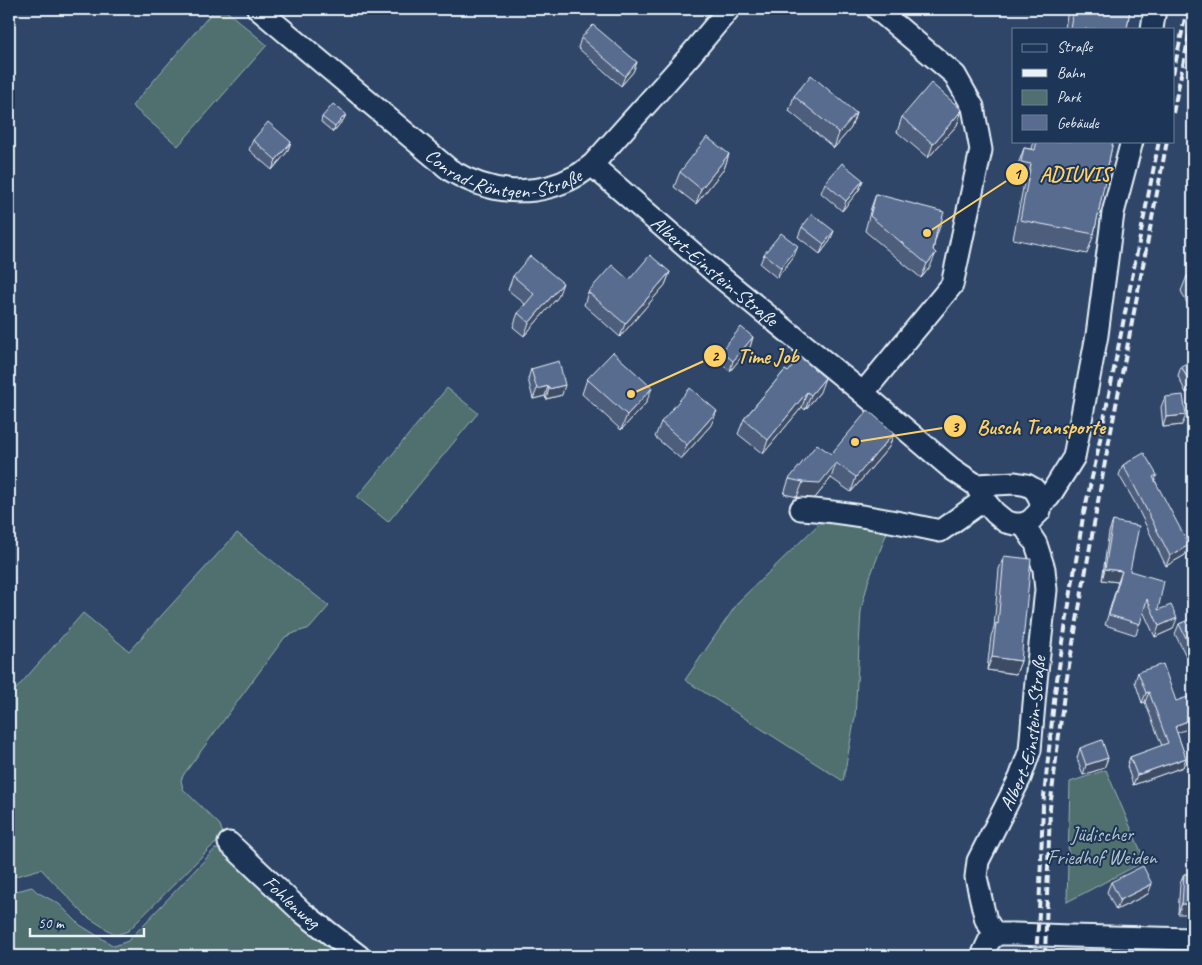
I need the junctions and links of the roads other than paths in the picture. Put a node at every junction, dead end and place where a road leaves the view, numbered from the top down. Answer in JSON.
{"nodes":[{"id":1,"x":258,"y":9,"type":"edge"},
{"id":2,"x":729,"y":9,"type":"edge"},
{"id":3,"x":877,"y":9,"type":"edge"},
{"id":4,"x":1155,"y":9,"type":"edge"},
{"id":5,"x":1152,"y":28,"type":"edge"},
{"id":6,"x":1132,"y":142,"type":"edge"},
{"id":7,"x":592,"y":165,"type":"junction"},
{"id":8,"x":863,"y":393,"type":"junction"},
{"id":9,"x":980,"y":492,"type":"junction"},
{"id":10,"x":1041,"y":503,"type":"junction"},
{"id":11,"x":801,"y":509,"type":"dead end"},
{"id":12,"x":1023,"y":524,"type":"junction"},
{"id":13,"x":228,"y":843,"type":"dead end"},
{"id":14,"x":997,"y":934,"type":"junction"},
{"id":15,"x":1193,"y":939,"type":"edge"},
{"id":16,"x":359,"y":956,"type":"edge"},
{"id":17,"x":982,"y":956,"type":"edge"}],
"edges":[{"from":1,"to":7,"type":"street","name":"Conrad-Röntgen-Straße"},
{"from":2,"to":7,"type":"street","name":"Conrad-Röntgen-Straße"},
{"from":3,"to":8,"type":"street"},
{"from":4,"to":5,"type":"street"},
{"from":6,"to":10,"type":"street"},
{"from":7,"to":8,"type":"street","name":"Albert-Einstein-Straße"},
{"from":8,"to":9,"type":"street","name":"Albert-Einstein-Straße"},
{"from":9,"to":10,"type":"street"},
{"from":9,"to":11,"type":"street"},
{"from":9,"to":12,"type":"street","name":"Albert-Einstein-Straße"},
{"from":10,"to":12,"type":"street"},
{"from":12,"to":14,"type":"street","name":"Albert-Einstein-Straße"},
{"from":13,"to":16,"type":"street","name":"Fohlenweg"},
{"from":14,"to":15,"type":"street"},
{"from":14,"to":17,"type":"street"}]}
